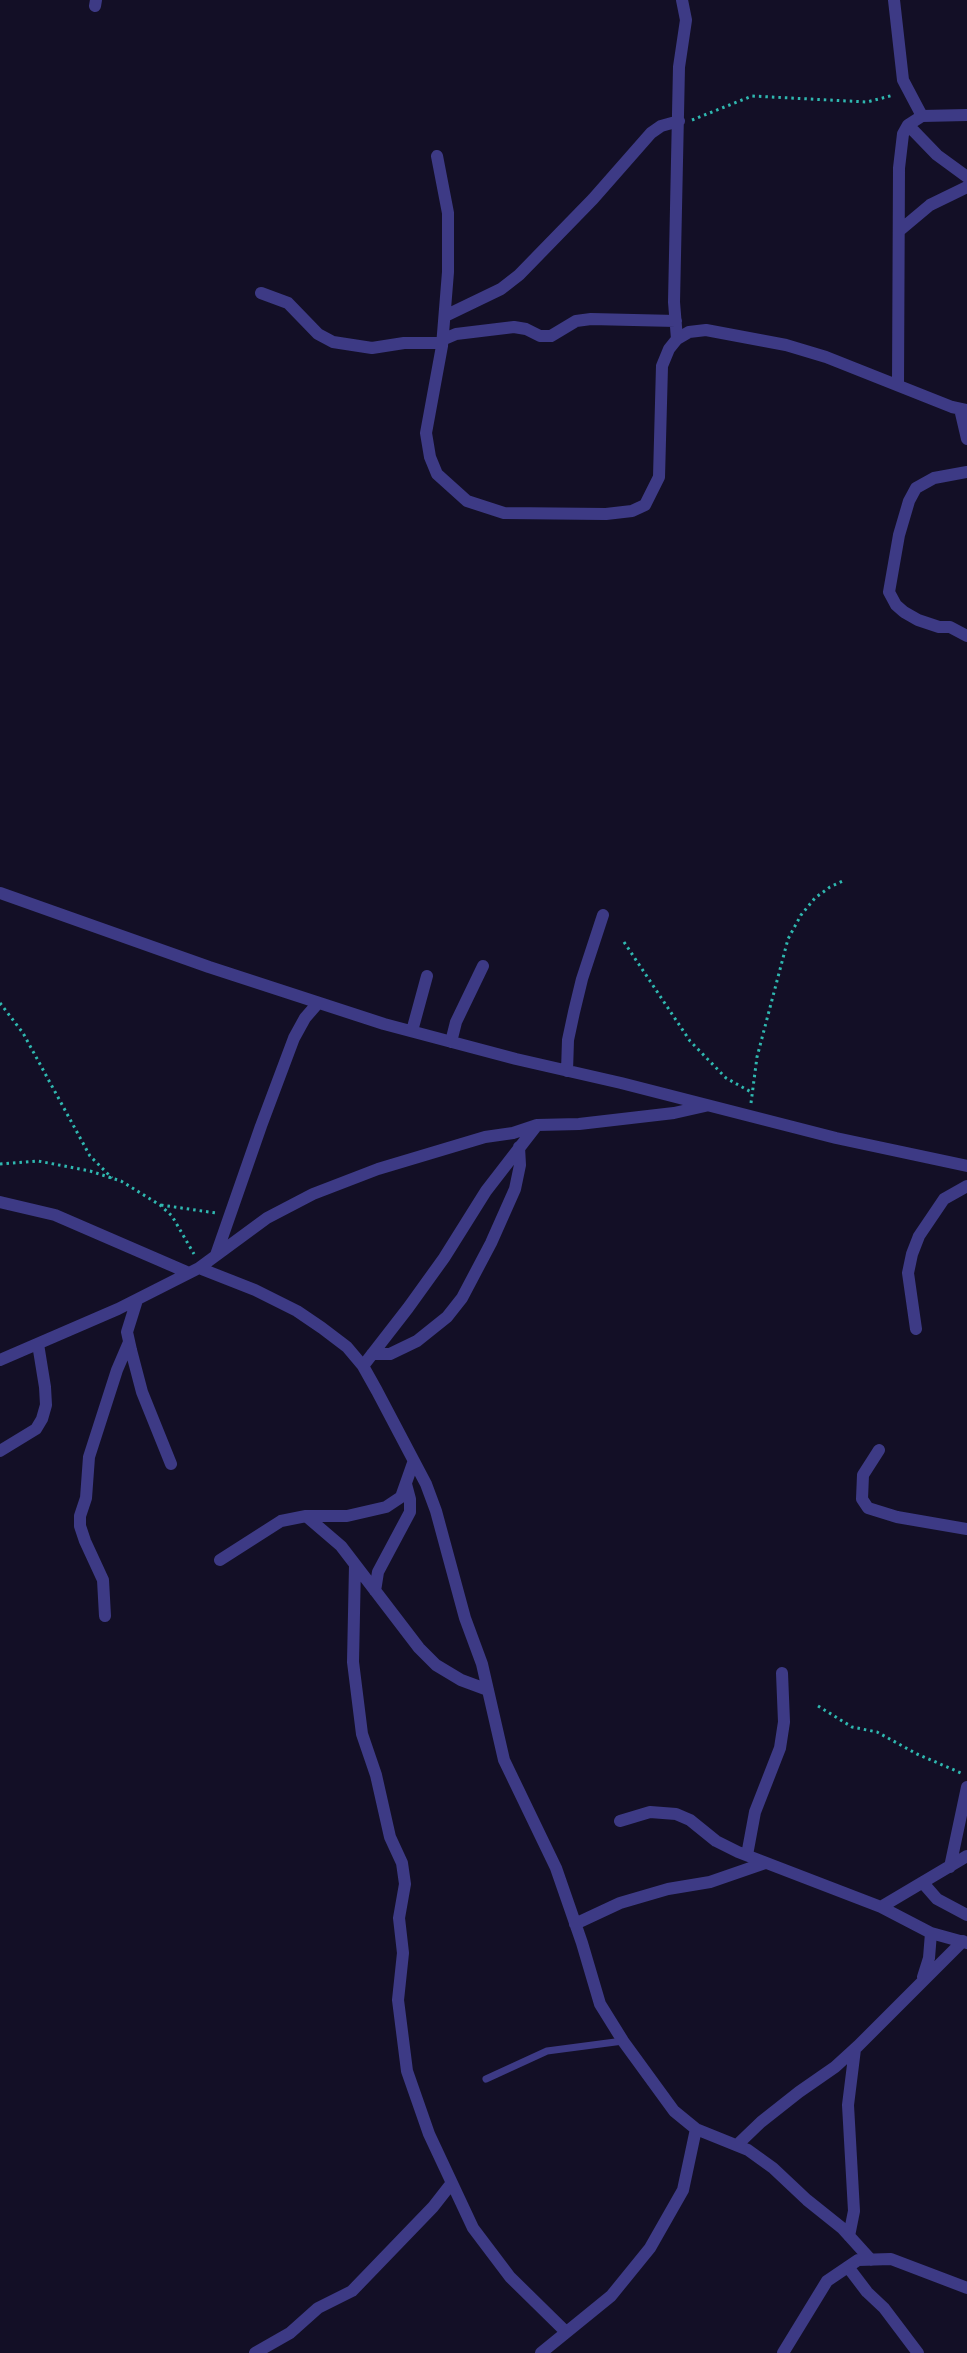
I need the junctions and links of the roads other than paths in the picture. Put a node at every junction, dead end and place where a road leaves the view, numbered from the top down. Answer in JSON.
{"nodes":[{"id":1,"x":682,"y":0,"type":"edge"},
{"id":2,"x":894,"y":0,"type":"edge"},
{"id":3,"x":967,"y":115,"type":"edge"},
{"id":4,"x":922,"y":116,"type":"junction"},
{"id":5,"x":679,"y":123,"type":"junction"},
{"id":6,"x":908,"y":125,"type":"junction"},
{"id":7,"x":437,"y":156,"type":"dead end"},
{"id":8,"x":967,"y":177,"type":"edge"},
{"id":9,"x":967,"y":188,"type":"edge"},
{"id":10,"x":899,"y":231,"type":"junction"},
{"id":11,"x":260,"y":293,"type":"dead end"},
{"id":12,"x":444,"y":316,"type":"junction"},
{"id":13,"x":676,"y":321,"type":"junction"},
{"id":14,"x":677,"y":339,"type":"junction"},
{"id":15,"x":442,"y":341,"type":"junction"},
{"id":16,"x":898,"y":385,"type":"junction"},
{"id":17,"x":964,"y":410,"type":"edge"},
{"id":18,"x":967,"y":439,"type":"edge"},
{"id":19,"x":967,"y":472,"type":"edge"},
{"id":20,"x":967,"y":636,"type":"edge"},
{"id":21,"x":0,"y":893,"type":"edge"},
{"id":22,"x":604,"y":915,"type":"dead end"},
{"id":23,"x":483,"y":966,"type":"dead end"},
{"id":24,"x":427,"y":976,"type":"dead end"},
{"id":25,"x":318,"y":1003,"type":"junction"},
{"id":26,"x":412,"y":1031,"type":"junction"},
{"id":27,"x":451,"y":1042,"type":"junction"},
{"id":28,"x":567,"y":1071,"type":"junction"},
{"id":29,"x":709,"y":1105,"type":"junction"},
{"id":30,"x":537,"y":1125,"type":"junction"},
{"id":31,"x":519,"y":1147,"type":"junction"},
{"id":32,"x":967,"y":1166,"type":"edge"},
{"id":33,"x":967,"y":1186,"type":"edge"},
{"id":34,"x":0,"y":1202,"type":"edge"},
{"id":35,"x":216,"y":1255,"type":"junction"},
{"id":36,"x":196,"y":1269,"type":"junction"},
{"id":37,"x":136,"y":1300,"type":"junction"},
{"id":38,"x":916,"y":1329,"type":"dead end"},
{"id":39,"x":129,"y":1342,"type":"junction"},
{"id":40,"x":38,"y":1344,"type":"junction"},
{"id":41,"x":372,"y":1354,"type":"junction"},
{"id":42,"x":0,"y":1360,"type":"edge"},
{"id":43,"x":363,"y":1366,"type":"junction"},
{"id":44,"x":879,"y":1450,"type":"dead end"},
{"id":45,"x":0,"y":1451,"type":"edge"},
{"id":46,"x":413,"y":1463,"type":"junction"},
{"id":47,"x":171,"y":1464,"type":"dead end"},
{"id":48,"x":406,"y":1484,"type":"junction"},
{"id":49,"x":306,"y":1516,"type":"junction"},
{"id":50,"x":967,"y":1529,"type":"edge"},
{"id":51,"x":220,"y":1560,"type":"dead end"},
{"id":52,"x":355,"y":1565,"type":"junction"},
{"id":53,"x":375,"y":1590,"type":"junction"},
{"id":54,"x":105,"y":1616,"type":"dead end"},
{"id":55,"x":782,"y":1673,"type":"dead end"},
{"id":56,"x":488,"y":1690,"type":"junction"},
{"id":57,"x":967,"y":1787,"type":"edge"},
{"id":58,"x":620,"y":1821,"type":"dead end"},
{"id":59,"x":747,"y":1855,"type":"junction"},
{"id":60,"x":967,"y":1856,"type":"edge"},
{"id":61,"x":764,"y":1863,"type":"junction"},
{"id":62,"x":950,"y":1866,"type":"junction"},
{"id":63,"x":923,"y":1883,"type":"junction"},
{"id":64,"x":881,"y":1907,"type":"junction"},
{"id":65,"x":967,"y":1915,"type":"edge"},
{"id":66,"x":576,"y":1924,"type":"junction"},
{"id":67,"x":932,"y":1933,"type":"junction"},
{"id":68,"x":965,"y":1942,"type":"edge"},
{"id":69,"x":922,"y":1980,"type":"junction"},
{"id":70,"x":623,"y":2041,"type":"junction"},
{"id":71,"x":855,"y":2049,"type":"junction"},
{"id":72,"x":486,"y":2079,"type":"dead end"},
{"id":73,"x":696,"y":2129,"type":"junction"},
{"id":74,"x":737,"y":2146,"type":"junction"},
{"id":75,"x":451,"y":2184,"type":"junction"},
{"id":76,"x":849,"y":2236,"type":"junction"},
{"id":77,"x":871,"y":2260,"type":"junction"},
{"id":78,"x":848,"y":2267,"type":"junction"},
{"id":79,"x":967,"y":2288,"type":"edge"},
{"id":80,"x":566,"y":2332,"type":"junction"},
{"id":81,"x":255,"y":2353,"type":"edge"},
{"id":82,"x":541,"y":2353,"type":"edge"},
{"id":83,"x":783,"y":2353,"type":"edge"},
{"id":84,"x":918,"y":2353,"type":"edge"}],
"edges":[{"from":1,"to":5,"type":"street"},
{"from":2,"to":4,"type":"street"},
{"from":3,"to":4,"type":"street"},
{"from":4,"to":6,"type":"street"},
{"from":5,"to":12,"type":"street"},
{"from":5,"to":13,"type":"street"},
{"from":6,"to":8,"type":"street"},
{"from":6,"to":10,"type":"street"},
{"from":7,"to":12,"type":"street"},
{"from":9,"to":10,"type":"street"},
{"from":10,"to":16,"type":"street"},
{"from":11,"to":15,"type":"street"},
{"from":12,"to":15,"type":"street"},
{"from":13,"to":14,"type":"street"},
{"from":13,"to":15,"type":"street"},
{"from":14,"to":15,"type":"street"},
{"from":14,"to":16,"type":"street"},
{"from":16,"to":17,"type":"street"},
{"from":17,"to":18,"type":"street"},
{"from":19,"to":20,"type":"street"},
{"from":21,"to":25,"type":"street"},
{"from":22,"to":28,"type":"street"},
{"from":23,"to":27,"type":"street"},
{"from":24,"to":26,"type":"street"},
{"from":25,"to":26,"type":"street"},
{"from":25,"to":35,"type":"street"},
{"from":26,"to":27,"type":"street"},
{"from":27,"to":28,"type":"street"},
{"from":28,"to":29,"type":"street"},
{"from":29,"to":30,"type":"street"},
{"from":29,"to":32,"type":"street"},
{"from":30,"to":31,"type":"street"},
{"from":30,"to":35,"type":"street"},
{"from":31,"to":41,"type":"street"},
{"from":31,"to":41,"type":"street"},
{"from":33,"to":38,"type":"street"},
{"from":34,"to":36,"type":"street"},
{"from":35,"to":36,"type":"street"},
{"from":36,"to":37,"type":"street"},
{"from":36,"to":43,"type":"street"},
{"from":37,"to":39,"type":"street"},
{"from":37,"to":40,"type":"street"},
{"from":39,"to":47,"type":"street"},
{"from":39,"to":54,"type":"street"},
{"from":40,"to":42,"type":"street"},
{"from":40,"to":45,"type":"street"},
{"from":41,"to":43,"type":"street"},
{"from":43,"to":46,"type":"street"},
{"from":44,"to":50,"type":"street"},
{"from":46,"to":48,"type":"street"},
{"from":46,"to":56,"type":"street"},
{"from":48,"to":49,"type":"street"},
{"from":48,"to":53,"type":"street"},
{"from":49,"to":51,"type":"street"},
{"from":49,"to":52,"type":"street"},
{"from":52,"to":53,"type":"street"},
{"from":52,"to":75,"type":"street"},
{"from":53,"to":56,"type":"street"},
{"from":55,"to":59,"type":"street"},
{"from":56,"to":66,"type":"street"},
{"from":57,"to":62,"type":"street"},
{"from":58,"to":59,"type":"street"},
{"from":59,"to":61,"type":"street"},
{"from":60,"to":62,"type":"street"},
{"from":61,"to":64,"type":"street"},
{"from":61,"to":66,"type":"street"},
{"from":62,"to":63,"type":"street"},
{"from":63,"to":64,"type":"street"},
{"from":63,"to":65,"type":"street"},
{"from":64,"to":67,"type":"street"},
{"from":66,"to":70,"type":"street"},
{"from":67,"to":68,"type":"street"},
{"from":67,"to":69,"type":"street"},
{"from":68,"to":69,"type":"street"},
{"from":69,"to":71,"type":"street"},
{"from":70,"to":72,"type":"lane"},
{"from":70,"to":73,"type":"street"},
{"from":71,"to":74,"type":"street"},
{"from":71,"to":76,"type":"street"},
{"from":73,"to":74,"type":"street"},
{"from":73,"to":80,"type":"street"},
{"from":74,"to":76,"type":"street"},
{"from":75,"to":80,"type":"street"},
{"from":75,"to":81,"type":"street"},
{"from":76,"to":77,"type":"street"},
{"from":77,"to":78,"type":"street"},
{"from":77,"to":79,"type":"street"},
{"from":78,"to":83,"type":"street"},
{"from":78,"to":84,"type":"street"},
{"from":80,"to":82,"type":"street"}]}
